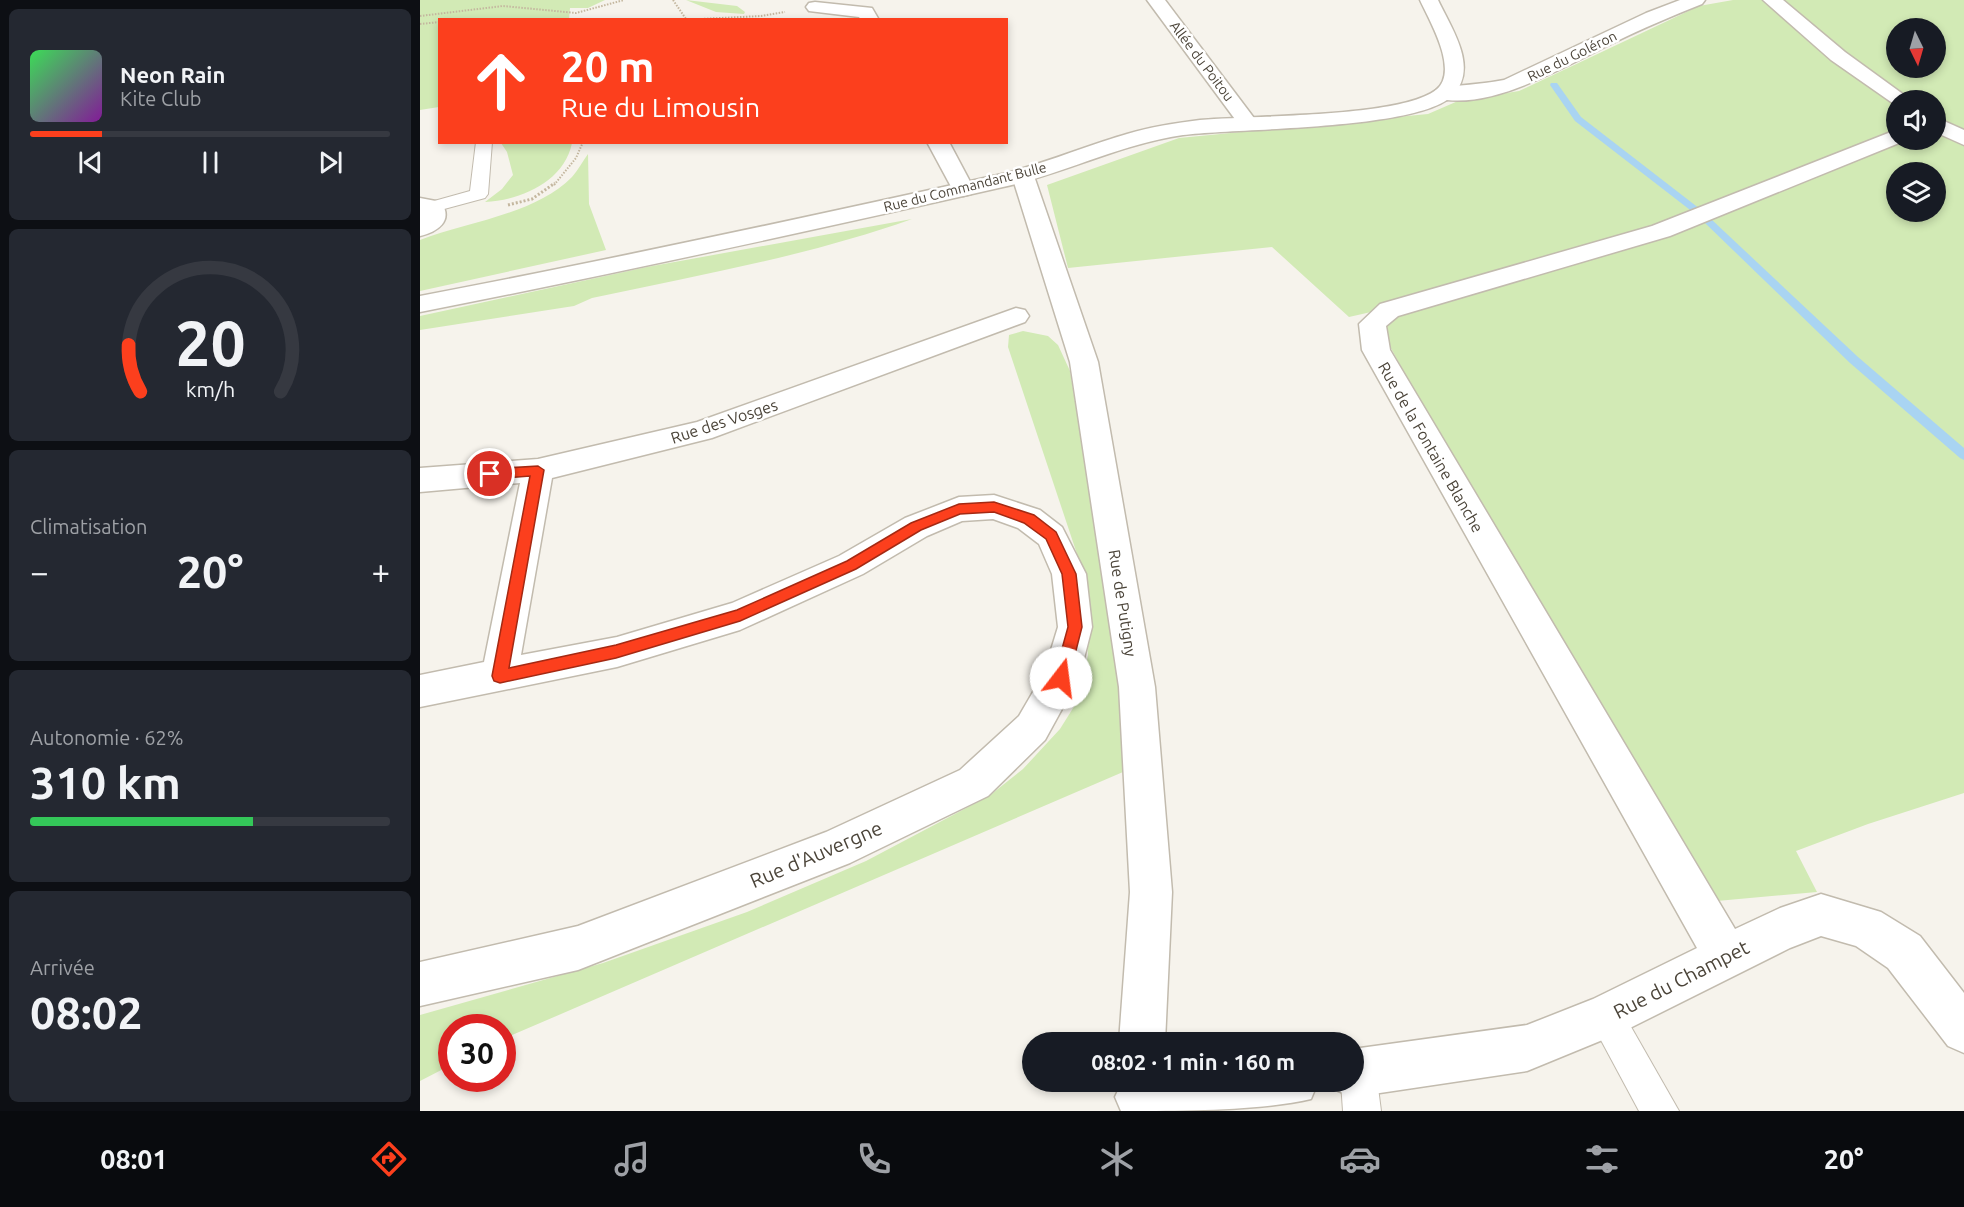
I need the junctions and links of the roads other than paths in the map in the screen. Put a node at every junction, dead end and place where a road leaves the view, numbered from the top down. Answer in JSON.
{"nodes":[{"id":1,"x":1156,"y":0,"type":"edge"},
{"id":2,"x":1429,"y":0,"type":"edge"},
{"id":3,"x":1696,"y":0,"type":"edge"},
{"id":4,"x":1772,"y":0,"type":"edge"},
{"id":5,"x":815,"y":7,"type":"road end"},
{"id":6,"x":869,"y":18,"type":"edge"},
{"id":7,"x":1887,"y":90,"type":"edge"},
{"id":8,"x":1443,"y":94,"type":"junction"},
{"id":9,"x":1247,"y":122,"type":"junction"},
{"id":10,"x":1946,"y":129,"type":"edge"},
{"id":11,"x":1964,"y":139,"type":"edge"},
{"id":12,"x":1886,"y":140,"type":"edge"},
{"id":13,"x":484,"y":144,"type":"edge"},
{"id":14,"x":939,"y":144,"type":"edge"},
{"id":15,"x":1023,"y":176,"type":"junction"},
{"id":16,"x":963,"y":189,"type":"junction"},
{"id":17,"x":427,"y":206,"type":"edge"},
{"id":18,"x":420,"y":229,"type":"edge"},
{"id":19,"x":420,"y":304,"type":"edge"},
{"id":20,"x":1016,"y":316,"type":"dead end"},
{"id":21,"x":538,"y":470,"type":"junction"},
{"id":22,"x":420,"y":480,"type":"edge"},
{"id":23,"x":500,"y":676,"type":"junction"},
{"id":24,"x":420,"y":691,"type":"edge"},
{"id":25,"x":1726,"y":956,"type":"junction"},
{"id":26,"x":420,"y":984,"type":"edge"},
{"id":27,"x":1606,"y":1016,"type":"junction"},
{"id":28,"x":1964,"y":1030,"type":"edge"},
{"id":29,"x":1143,"y":1032,"type":"edge"},
{"id":30,"x":1364,"y":1084,"type":"edge"},
{"id":31,"x":1223,"y":1092,"type":"edge"},
{"id":32,"x":1138,"y":1096,"type":"edge"},
{"id":33,"x":1660,"y":1111,"type":"edge"}],
"edges":[{"from":1,"to":9,"type":"street","name":"Allée du Poitou"},
{"from":2,"to":8,"type":"street"},
{"from":3,"to":8,"type":"street","name":"Rue du Goléron"},
{"from":4,"to":7,"type":"street"},
{"from":5,"to":6,"type":"street"},
{"from":8,"to":9,"type":"street","name":"Rue du Commandant Bulle"},
{"from":9,"to":15,"type":"street","name":"Rue du Commandant Bulle"},
{"from":10,"to":11,"type":"street"},
{"from":12,"to":25,"type":"street","name":"Rue de la Fontaine Blanche"},
{"from":13,"to":17,"type":"lane"},
{"from":14,"to":16,"type":"street"},
{"from":15,"to":16,"type":"street","name":"Rue du Commandant Bulle"},
{"from":15,"to":29,"type":"street","name":"Rue de Putigny"},
{"from":16,"to":19,"type":"street","name":"Rue du Commandant Bulle"},
{"from":17,"to":18,"type":"street"},
{"from":20,"to":21,"type":"street","name":"Rue des Vosges"},
{"from":21,"to":22,"type":"street","name":"Rue des Vosges"},
{"from":21,"to":23,"type":"street"},
{"from":23,"to":24,"type":"street","name":"Rue d'Auvergne"},
{"from":23,"to":26,"type":"street","name":"Rue d'Auvergne"},
{"from":25,"to":27,"type":"street","name":"Rue du Champet"},
{"from":25,"to":28,"type":"street","name":"Rue du Champet"},
{"from":27,"to":30,"type":"street","name":"Rue du Champet"},
{"from":27,"to":33,"type":"lane"},
{"from":31,"to":32,"type":"street"}]}
